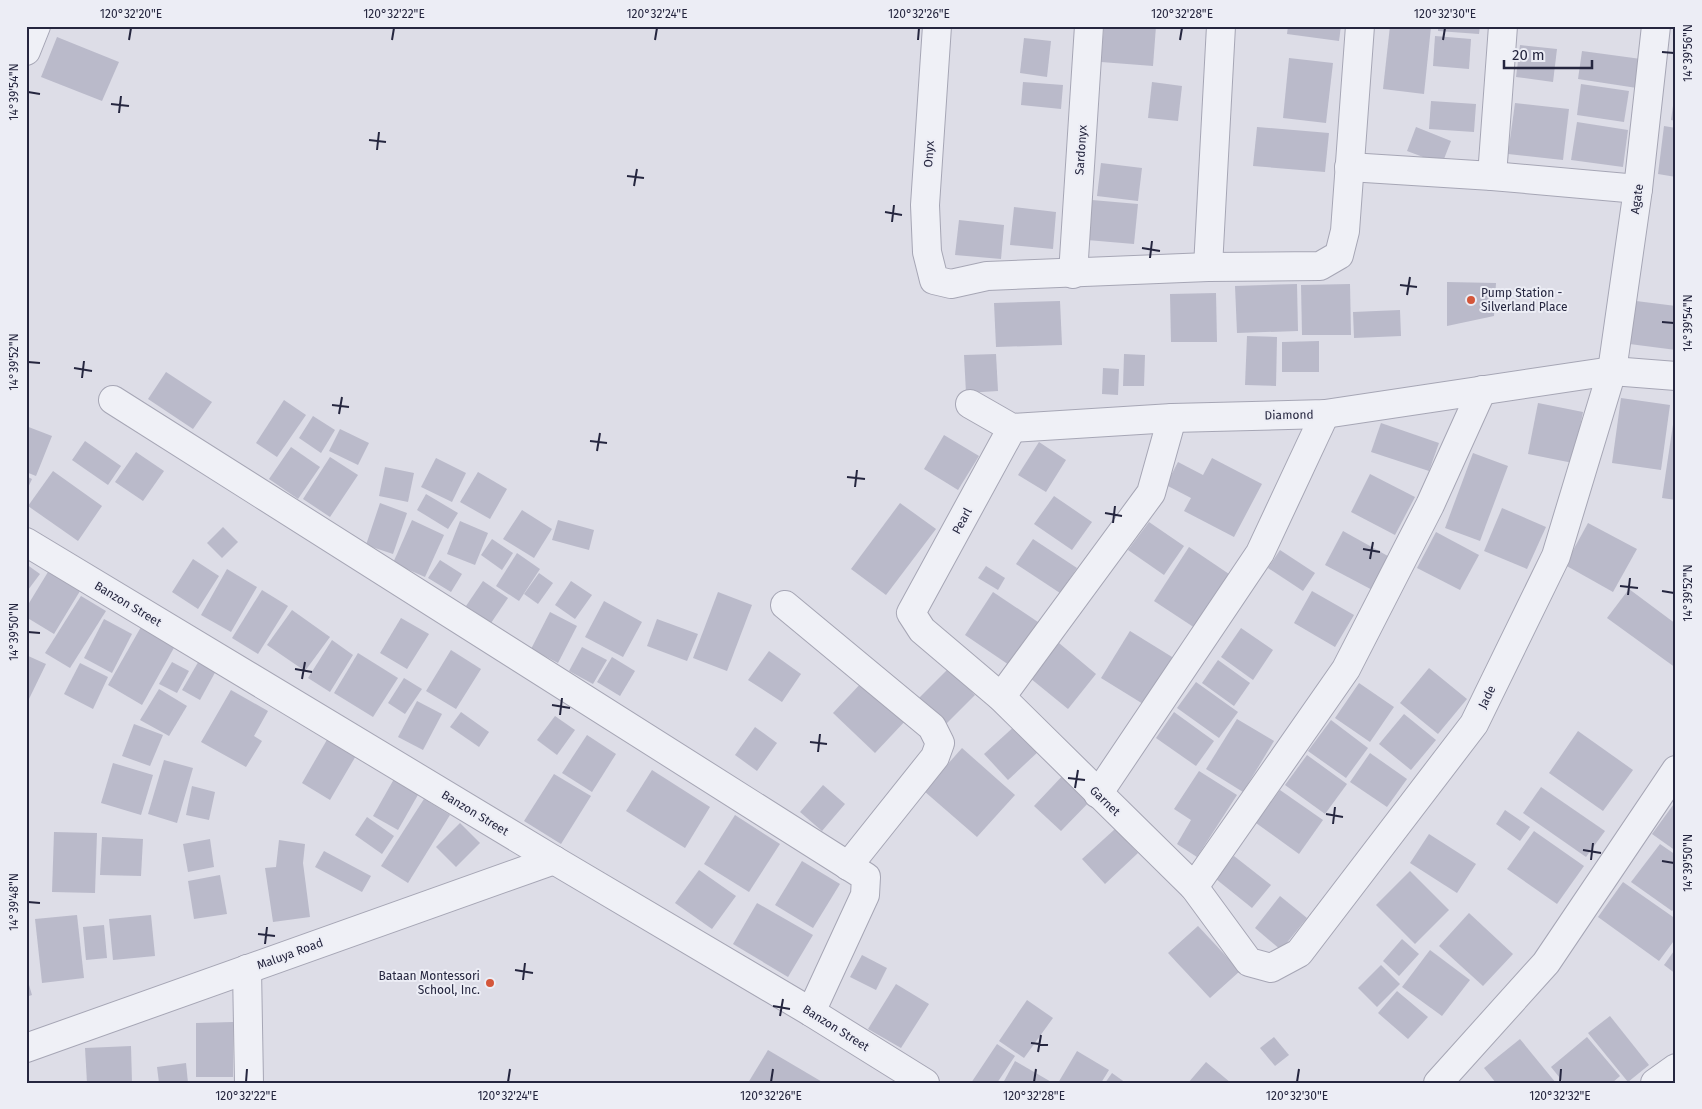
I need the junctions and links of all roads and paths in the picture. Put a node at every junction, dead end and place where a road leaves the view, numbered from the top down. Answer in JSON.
{"nodes":[{"id":1,"x":36,"y":26,"type":"edge"},
{"id":2,"x":937,"y":26,"type":"edge"},
{"id":3,"x":1089,"y":26,"type":"edge"},
{"id":4,"x":1221,"y":26,"type":"edge"},
{"id":5,"x":1360,"y":26,"type":"edge"},
{"id":6,"x":1503,"y":26,"type":"edge"},
{"id":7,"x":1656,"y":26,"type":"edge"},
{"id":8,"x":26,"y":52,"type":"edge"},
{"id":9,"x":1349,"y":167,"type":"junction"},
{"id":10,"x":1492,"y":176,"type":"junction"},
{"id":11,"x":1638,"y":189,"type":"junction"},
{"id":12,"x":1208,"y":268,"type":"junction"},
{"id":13,"x":1073,"y":274,"type":"junction"},
{"id":14,"x":1612,"y":371,"type":"junction"},
{"id":15,"x":1676,"y":376,"type":"edge"},
{"id":16,"x":1482,"y":390,"type":"junction"},
{"id":17,"x":113,"y":400,"type":"dead end"},
{"id":18,"x":970,"y":404,"type":"dead end"},
{"id":19,"x":1326,"y":414,"type":"junction"},
{"id":20,"x":1172,"y":418,"type":"junction"},
{"id":21,"x":1012,"y":428,"type":"junction"},
{"id":22,"x":26,"y":542,"type":"edge"},
{"id":23,"x":785,"y":605,"type":"dead end"},
{"id":24,"x":912,"y":614,"type":"joint"},
{"id":25,"x":1002,"y":697,"type":"junction"},
{"id":26,"x":1676,"y":770,"type":"edge"},
{"id":27,"x":1098,"y":794,"type":"junction"},
{"id":28,"x":554,"y":860,"type":"junction"},
{"id":29,"x":848,"y":866,"type":"junction"},
{"id":30,"x":1194,"y":887,"type":"junction"},
{"id":31,"x":1271,"y":968,"type":"joint"},
{"id":32,"x":246,"y":970,"type":"junction"},
{"id":33,"x":811,"y":1012,"type":"junction"},
{"id":34,"x":26,"y":1048,"type":"edge"},
{"id":35,"x":1676,"y":1068,"type":"edge"},
{"id":36,"x":249,"y":1083,"type":"edge"},
{"id":37,"x":925,"y":1083,"type":"edge"},
{"id":38,"x":1438,"y":1083,"type":"edge"},
{"id":39,"x":1655,"y":1083,"type":"edge"}],
"edges":[{"from":1,"to":8,"type":"street"},
{"from":2,"to":13,"type":"street","name":"Onyx"},
{"from":3,"to":13,"type":"street","name":"Sardonyx"},
{"from":4,"to":12,"type":"street"},
{"from":5,"to":9,"type":"street"},
{"from":6,"to":10,"type":"street"},
{"from":7,"to":11,"type":"street","name":"Agate"},
{"from":9,"to":10,"type":"street"},
{"from":9,"to":12,"type":"street"},
{"from":10,"to":11,"type":"street"},
{"from":11,"to":14,"type":"street","name":"Agate"},
{"from":12,"to":13,"type":"street"},
{"from":14,"to":15,"type":"street","name":"Diamond"},
{"from":14,"to":16,"type":"street","name":"Diamond"},
{"from":14,"to":31,"type":"street","name":"Jade"},
{"from":16,"to":19,"type":"street","name":"Diamond"},
{"from":16,"to":30,"type":"street"},
{"from":17,"to":29,"type":"street"},
{"from":18,"to":21,"type":"street"},
{"from":19,"to":20,"type":"street","name":"Diamond"},
{"from":19,"to":27,"type":"street"},
{"from":20,"to":21,"type":"street","name":"Diamond"},
{"from":20,"to":25,"type":"street"},
{"from":21,"to":24,"type":"street","name":"Pearl"},
{"from":22,"to":28,"type":"street","name":"Banzon Street"},
{"from":23,"to":29,"type":"street"},
{"from":24,"to":25,"type":"street","name":"Garnet"},
{"from":25,"to":27,"type":"street","name":"Garnet"},
{"from":26,"to":38,"type":"street"},
{"from":27,"to":30,"type":"street","name":"Garnet"},
{"from":28,"to":32,"type":"street","name":"Maluya Road"},
{"from":28,"to":33,"type":"street","name":"Banzon Street"},
{"from":29,"to":33,"type":"street"},
{"from":30,"to":31,"type":"street","name":"Garnet"},
{"from":32,"to":34,"type":"street","name":"Maluya Road"},
{"from":32,"to":36,"type":"street"},
{"from":33,"to":37,"type":"street","name":"Banzon Street"},
{"from":35,"to":39,"type":"street"}]}
